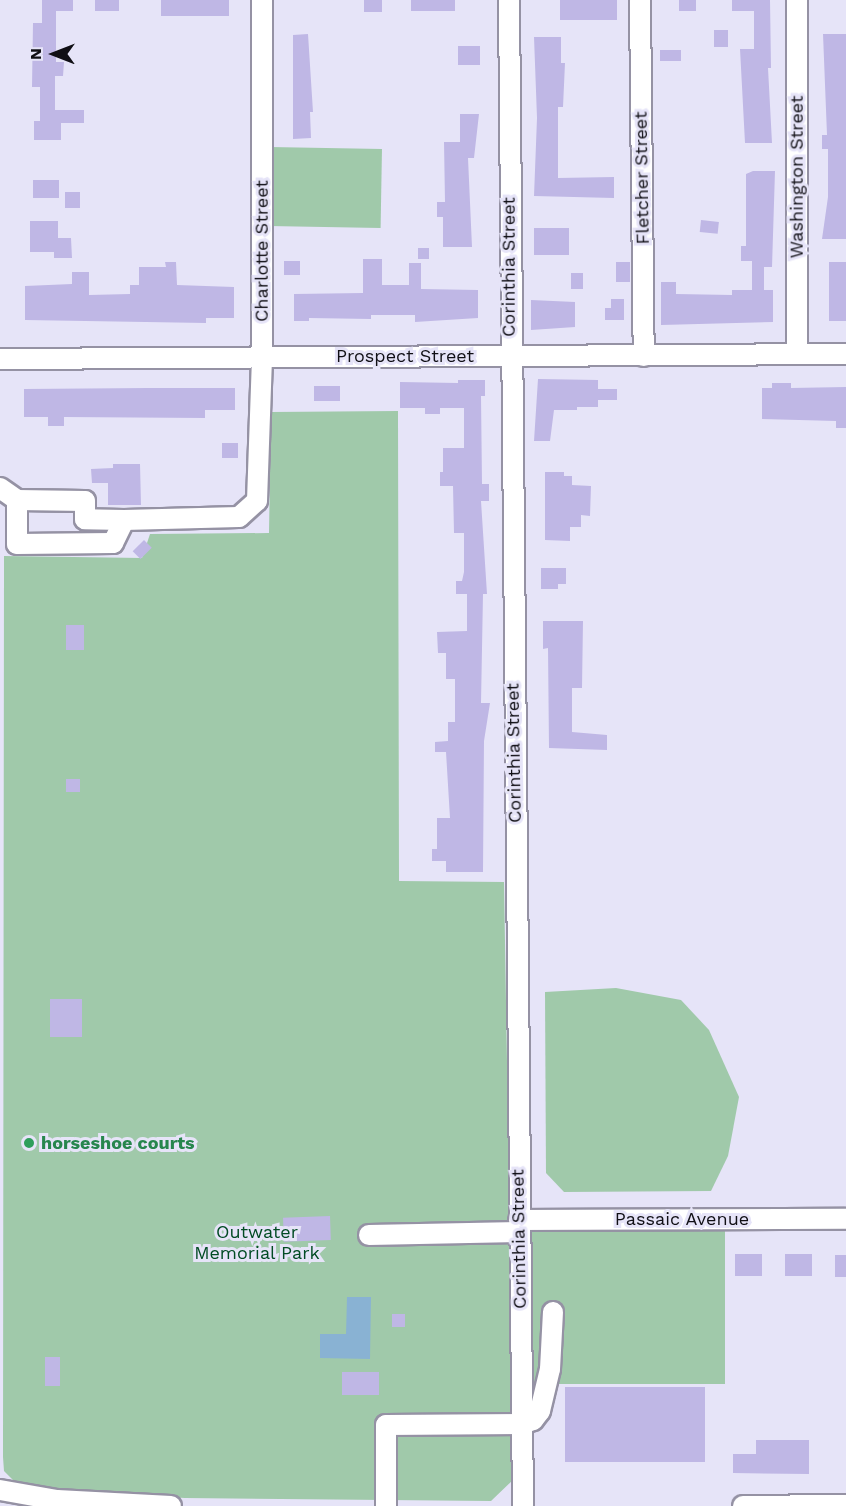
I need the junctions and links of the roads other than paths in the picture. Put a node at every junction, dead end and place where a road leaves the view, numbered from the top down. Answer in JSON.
{"nodes":[{"id":1,"x":262,"y":0,"type":"edge"},
{"id":2,"x":509,"y":0,"type":"edge"},
{"id":3,"x":640,"y":0,"type":"edge"},
{"id":4,"x":796,"y":0,"type":"edge"},
{"id":5,"x":797,"y":354,"type":"junction"},
{"id":6,"x":846,"y":354,"type":"edge"},
{"id":7,"x":510,"y":356,"type":"junction"},
{"id":8,"x":644,"y":356,"type":"junction"},
{"id":9,"x":262,"y":357,"type":"junction"},
{"id":10,"x":0,"y":359,"type":"edge"},
{"id":11,"x":0,"y":488,"type":"edge"},
{"id":12,"x":17,"y":500,"type":"junction"},
{"id":13,"x":123,"y":520,"type":"junction"},
{"id":14,"x":846,"y":1219,"type":"edge"},
{"id":15,"x":519,"y":1226,"type":"junction"},
{"id":16,"x":369,"y":1235,"type":"dead end"},
{"id":17,"x":553,"y":1312,"type":"dead end"},
{"id":18,"x":522,"y":1424,"type":"junction"},
{"id":19,"x":0,"y":1490,"type":"edge"},
{"id":20,"x":846,"y":1505,"type":"edge"},
{"id":21,"x":171,"y":1506,"type":"edge"},
{"id":22,"x":386,"y":1506,"type":"edge"},
{"id":23,"x":523,"y":1506,"type":"edge"},
{"id":24,"x":743,"y":1506,"type":"edge"}],
"edges":[{"from":1,"to":9,"type":"street","name":"Charlotte Street"},
{"from":2,"to":7,"type":"street","name":"Corinthia Street"},
{"from":3,"to":8,"type":"street","name":"Fletcher Street"},
{"from":4,"to":5,"type":"street","name":"Washington Street"},
{"from":5,"to":6,"type":"street","name":"Prospect Street"},
{"from":5,"to":8,"type":"street","name":"Prospect Street"},
{"from":7,"to":8,"type":"street","name":"Prospect Street"},
{"from":7,"to":9,"type":"street","name":"Prospect Street"},
{"from":7,"to":15,"type":"street","name":"Corinthia Street"},
{"from":9,"to":10,"type":"street","name":"Prospect Street"},
{"from":9,"to":13,"type":"street","name":"Charlotte Street"},
{"from":11,"to":12,"type":"street"},
{"from":12,"to":13,"type":"street"},
{"from":12,"to":13,"type":"street"},
{"from":14,"to":15,"type":"street","name":"Passaic Avenue"},
{"from":15,"to":16,"type":"street","name":"Passaic Avenue"},
{"from":15,"to":18,"type":"street","name":"Corinthia Street"},
{"from":17,"to":18,"type":"street"},
{"from":18,"to":22,"type":"street"},
{"from":18,"to":23,"type":"street","name":"Corinthia Street"},
{"from":19,"to":21,"type":"street"},
{"from":20,"to":24,"type":"street"}]}
